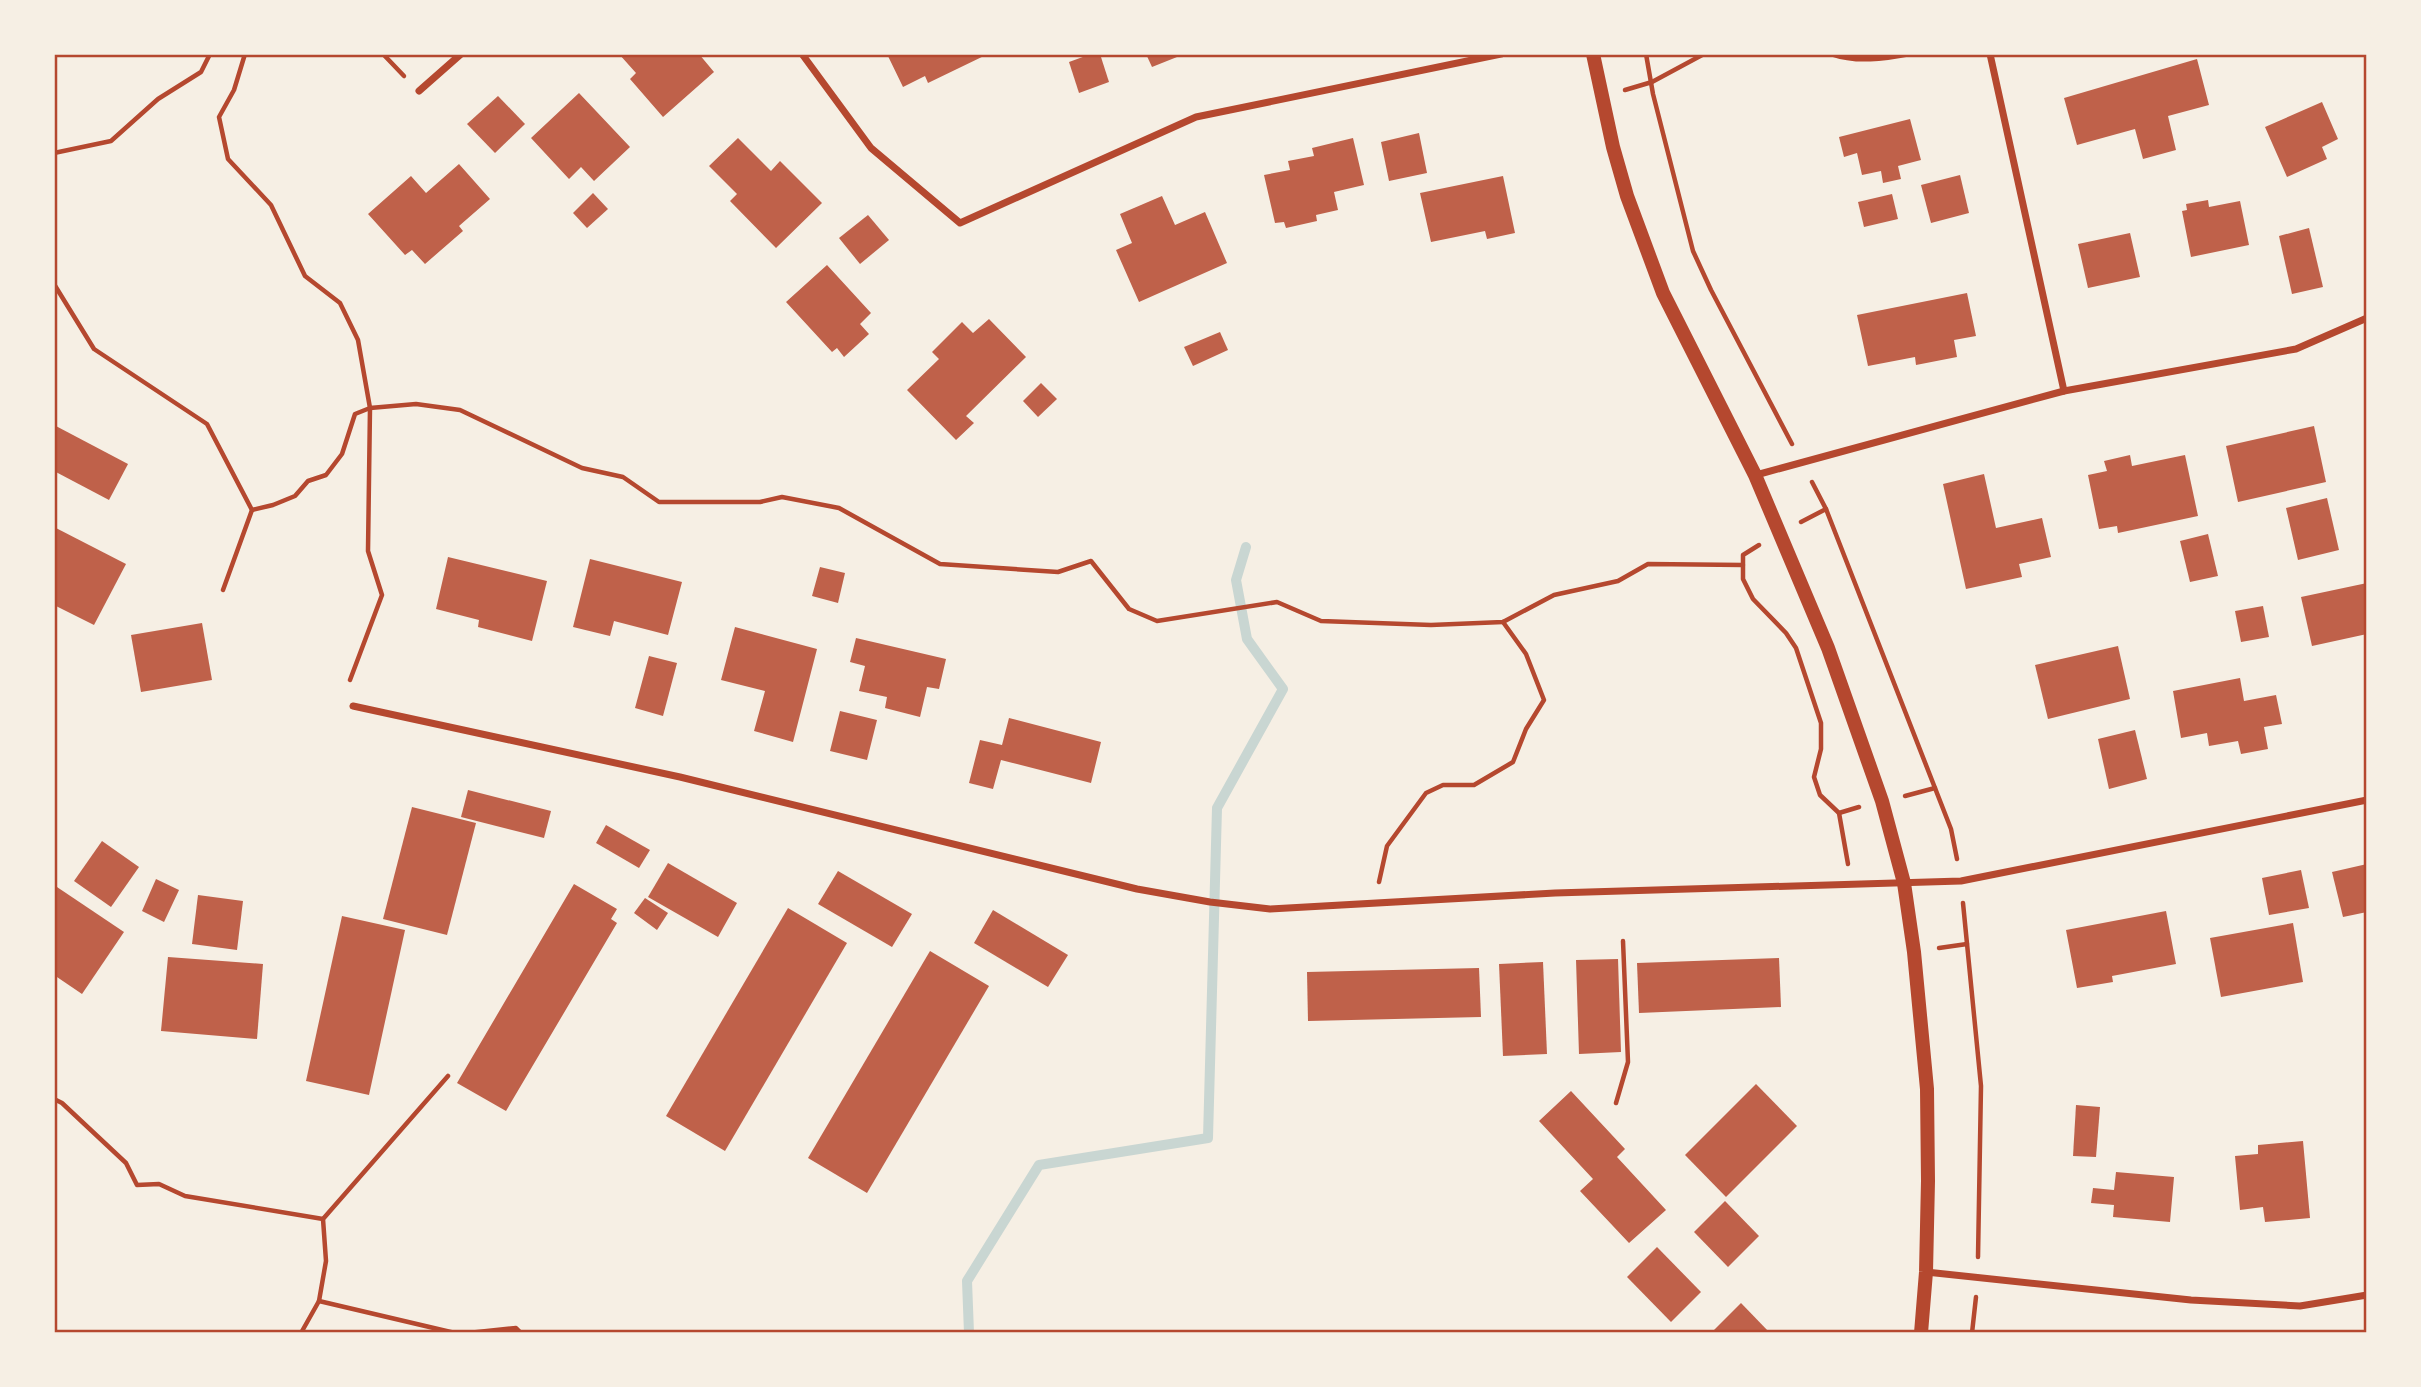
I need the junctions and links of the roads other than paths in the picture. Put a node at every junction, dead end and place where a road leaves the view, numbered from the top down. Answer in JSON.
{"nodes":[{"id":1,"x":461,"y":54,"type":"edge"},
{"id":2,"x":802,"y":54,"type":"edge"},
{"id":3,"x":1501,"y":54,"type":"edge"},
{"id":4,"x":1593,"y":54,"type":"edge"},
{"id":5,"x":1990,"y":54,"type":"edge"},
{"id":6,"x":419,"y":91,"type":"road end"},
{"id":7,"x":2367,"y":317,"type":"edge"},
{"id":8,"x":2064,"y":391,"type":"junction"},
{"id":9,"x":1755,"y":475,"type":"junction"},
{"id":10,"x":353,"y":706,"type":"dead end"},
{"id":11,"x":2367,"y":800,"type":"edge"},
{"id":12,"x":1904,"y":883,"type":"junction"},
{"id":13,"x":1926,"y":1272,"type":"junction"},
{"id":14,"x":2367,"y":1295,"type":"edge"},
{"id":15,"x":1920,"y":1333,"type":"edge"}],
"edges":[{"from":1,"to":6,"type":"street"},
{"from":2,"to":3,"type":"street"},
{"from":4,"to":9,"type":"main road"},
{"from":5,"to":8,"type":"street"},
{"from":7,"to":8,"type":"street"},
{"from":8,"to":9,"type":"street"},
{"from":9,"to":12,"type":"main road"},
{"from":10,"to":12,"type":"street"},
{"from":11,"to":12,"type":"street"},
{"from":12,"to":13,"type":"main road"},
{"from":13,"to":14,"type":"street"},
{"from":13,"to":15,"type":"main road"}]}
